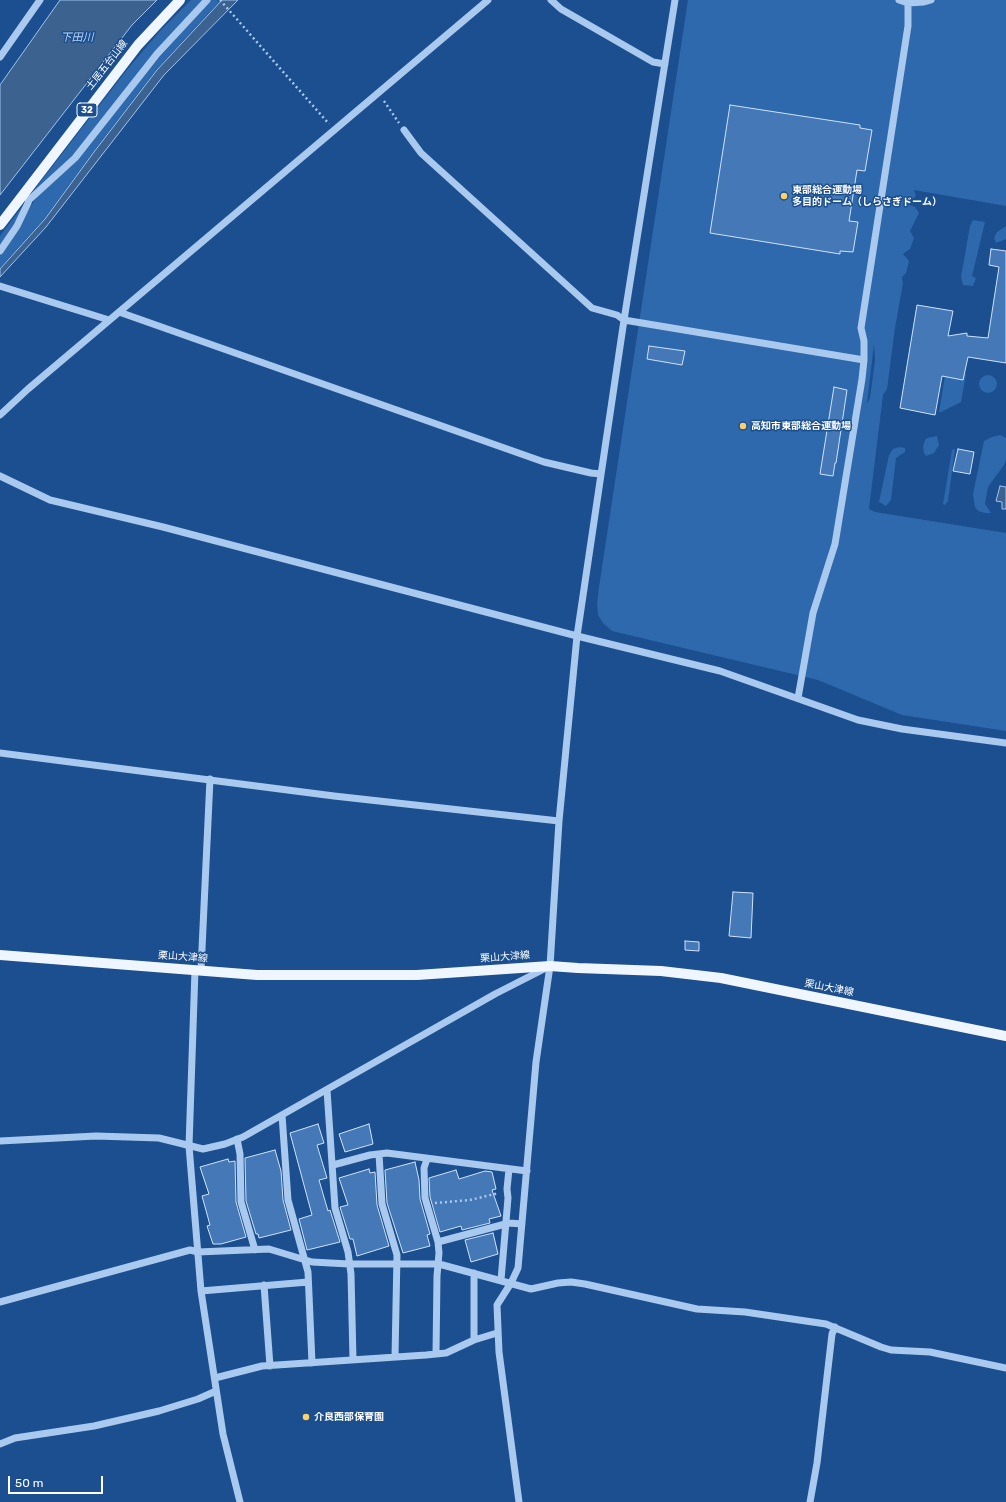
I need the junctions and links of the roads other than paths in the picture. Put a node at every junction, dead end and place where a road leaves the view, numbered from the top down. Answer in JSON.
{"nodes":[{"id":1,"x":40,"y":0,"type":"edge"},
{"id":2,"x":180,"y":0,"type":"edge"},
{"id":3,"x":207,"y":0,"type":"edge"},
{"id":4,"x":488,"y":0,"type":"edge"},
{"id":5,"x":550,"y":0,"type":"edge"},
{"id":6,"x":675,"y":0,"type":"edge"},
{"id":7,"x":899,"y":0,"type":"edge"},
{"id":8,"x":931,"y":0,"type":"edge"},
{"id":9,"x":908,"y":3,"type":"junction"},
{"id":10,"x":0,"y":57,"type":"edge"},
{"id":11,"x":665,"y":64,"type":"junction"},
{"id":12,"x":404,"y":130,"type":"road end"},
{"id":13,"x":26,"y":198,"type":"junction"},
{"id":14,"x":0,"y":225,"type":"edge"},
{"id":15,"x":0,"y":251,"type":"edge"},
{"id":16,"x":0,"y":286,"type":"edge"},
{"id":17,"x":119,"y":312,"type":"junction"},
{"id":18,"x":109,"y":320,"type":"junction"},
{"id":19,"x":624,"y":320,"type":"junction"},
{"id":20,"x":864,"y":360,"type":"junction"},
{"id":21,"x":0,"y":415,"type":"edge"},
{"id":22,"x":601,"y":474,"type":"junction"},
{"id":23,"x":0,"y":476,"type":"edge"},
{"id":24,"x":577,"y":636,"type":"junction"},
{"id":25,"x":798,"y":698,"type":"junction"},
{"id":26,"x":1006,"y":743,"type":"edge"},
{"id":27,"x":0,"y":753,"type":"edge"},
{"id":28,"x":210,"y":779,"type":"junction"},
{"id":29,"x":559,"y":821,"type":"junction"},
{"id":30,"x":0,"y":955,"type":"edge"},
{"id":31,"x":550,"y":966,"type":"junction"},
{"id":32,"x":198,"y":970,"type":"junction"},
{"id":33,"x":1006,"y":1036,"type":"edge"},
{"id":34,"x":327,"y":1090,"type":"junction"},
{"id":35,"x":282,"y":1115,"type":"junction"},
{"id":36,"x":236,"y":1139,"type":"junction"},
{"id":37,"x":0,"y":1141,"type":"edge"},
{"id":38,"x":189,"y":1146,"type":"junction"},
{"id":39,"x":379,"y":1154,"type":"junction"},
{"id":40,"x":427,"y":1159,"type":"junction"},
{"id":41,"x":333,"y":1166,"type":"junction"},
{"id":42,"x":509,"y":1169,"type":"junction"},
{"id":43,"x":527,"y":1171,"type":"junction"},
{"id":44,"x":506,"y":1224,"type":"junction"},
{"id":45,"x":522,"y":1224,"type":"junction"},
{"id":46,"x":438,"y":1242,"type":"junction"},
{"id":47,"x":255,"y":1250,"type":"junction"},
{"id":48,"x":198,"y":1252,"type":"junction"},
{"id":49,"x":305,"y":1259,"type":"junction"},
{"id":50,"x":349,"y":1264,"type":"junction"},
{"id":51,"x":397,"y":1264,"type":"junction"},
{"id":52,"x":439,"y":1264,"type":"junction"},
{"id":53,"x":474,"y":1273,"type":"junction"},
{"id":54,"x":501,"y":1280,"type":"junction"},
{"id":55,"x":308,"y":1282,"type":"junction"},
{"id":56,"x":511,"y":1283,"type":"junction"},
{"id":57,"x":264,"y":1285,"type":"junction"},
{"id":58,"x":201,"y":1291,"type":"junction"},
{"id":59,"x":0,"y":1302,"type":"edge"},
{"id":60,"x":834,"y":1327,"type":"junction"},
{"id":61,"x":497,"y":1333,"type":"junction"},
{"id":62,"x":474,"y":1340,"type":"junction"},
{"id":63,"x":436,"y":1354,"type":"junction"},
{"id":64,"x":395,"y":1358,"type":"junction"},
{"id":65,"x":353,"y":1360,"type":"junction"},
{"id":66,"x":312,"y":1363,"type":"junction"},
{"id":67,"x":270,"y":1366,"type":"junction"},
{"id":68,"x":1006,"y":1368,"type":"edge"},
{"id":69,"x":215,"y":1378,"type":"junction"},
{"id":70,"x":216,"y":1391,"type":"junction"},
{"id":71,"x":0,"y":1444,"type":"edge"},
{"id":72,"x":240,"y":1502,"type":"edge"},
{"id":73,"x":519,"y":1502,"type":"edge"},
{"id":74,"x":810,"y":1502,"type":"edge"}],
"edges":[{"from":1,"to":10,"type":"street"},
{"from":2,"to":13,"type":"main road","name":"土居五台山線","number":"32"},
{"from":3,"to":13,"type":"street"},
{"from":4,"to":17,"type":"street"},
{"from":5,"to":11,"type":"street"},
{"from":6,"to":11,"type":"street"},
{"from":7,"to":9,"type":"street"},
{"from":8,"to":9,"type":"street"},
{"from":9,"to":20,"type":"street"},
{"from":11,"to":19,"type":"street"},
{"from":12,"to":19,"type":"street"},
{"from":13,"to":14,"type":"main road","name":"土居五台山線","number":"32"},
{"from":13,"to":15,"type":"street"},
{"from":16,"to":18,"type":"street"},
{"from":17,"to":18,"type":"street"},
{"from":17,"to":22,"type":"street"},
{"from":18,"to":21,"type":"street"},
{"from":19,"to":20,"type":"street"},
{"from":19,"to":22,"type":"street"},
{"from":20,"to":25,"type":"street"},
{"from":22,"to":24,"type":"street"},
{"from":23,"to":24,"type":"street"},
{"from":24,"to":25,"type":"street"},
{"from":24,"to":29,"type":"street"},
{"from":25,"to":26,"type":"street"},
{"from":27,"to":28,"type":"street"},
{"from":28,"to":29,"type":"street"},
{"from":28,"to":32,"type":"street"},
{"from":29,"to":31,"type":"street"},
{"from":30,"to":32,"type":"main road","name":"栗山大津線"},
{"from":31,"to":32,"type":"main road","name":"栗山大津線"},
{"from":31,"to":33,"type":"main road","name":"栗山大津線"},
{"from":31,"to":34,"type":"street"},
{"from":31,"to":43,"type":"street"},
{"from":32,"to":38,"type":"street"},
{"from":34,"to":35,"type":"street"},
{"from":34,"to":41,"type":"street"},
{"from":35,"to":36,"type":"street"},
{"from":35,"to":49,"type":"street"},
{"from":36,"to":38,"type":"street"},
{"from":36,"to":47,"type":"street"},
{"from":37,"to":38,"type":"street"},
{"from":38,"to":48,"type":"street"},
{"from":39,"to":40,"type":"street"},
{"from":39,"to":41,"type":"street"},
{"from":39,"to":51,"type":"street"},
{"from":40,"to":42,"type":"street"},
{"from":40,"to":46,"type":"street"},
{"from":41,"to":50,"type":"street"},
{"from":42,"to":43,"type":"street"},
{"from":42,"to":44,"type":"street"},
{"from":43,"to":45,"type":"street"},
{"from":44,"to":45,"type":"street"},
{"from":44,"to":46,"type":"street"},
{"from":44,"to":54,"type":"street"},
{"from":45,"to":56,"type":"street"},
{"from":46,"to":52,"type":"street"},
{"from":47,"to":48,"type":"street"},
{"from":47,"to":49,"type":"street"},
{"from":48,"to":58,"type":"street"},
{"from":48,"to":59,"type":"street"},
{"from":49,"to":50,"type":"street"},
{"from":49,"to":55,"type":"street"},
{"from":50,"to":51,"type":"street"},
{"from":50,"to":65,"type":"street"},
{"from":51,"to":52,"type":"street"},
{"from":51,"to":64,"type":"street"},
{"from":52,"to":53,"type":"street"},
{"from":52,"to":63,"type":"street"},
{"from":53,"to":54,"type":"street"},
{"from":53,"to":62,"type":"street"},
{"from":54,"to":56,"type":"street"},
{"from":55,"to":57,"type":"street"},
{"from":55,"to":66,"type":"street"},
{"from":56,"to":60,"type":"street"},
{"from":56,"to":61,"type":"street"},
{"from":57,"to":58,"type":"street"},
{"from":57,"to":67,"type":"street"},
{"from":58,"to":69,"type":"street"},
{"from":60,"to":68,"type":"street"},
{"from":60,"to":74,"type":"street"},
{"from":61,"to":62,"type":"street"},
{"from":61,"to":73,"type":"street"},
{"from":62,"to":63,"type":"street"},
{"from":63,"to":64,"type":"street"},
{"from":64,"to":65,"type":"street"},
{"from":65,"to":66,"type":"street"},
{"from":66,"to":67,"type":"street"},
{"from":67,"to":69,"type":"street"},
{"from":69,"to":70,"type":"street"},
{"from":70,"to":71,"type":"street"},
{"from":70,"to":72,"type":"street"}]}
